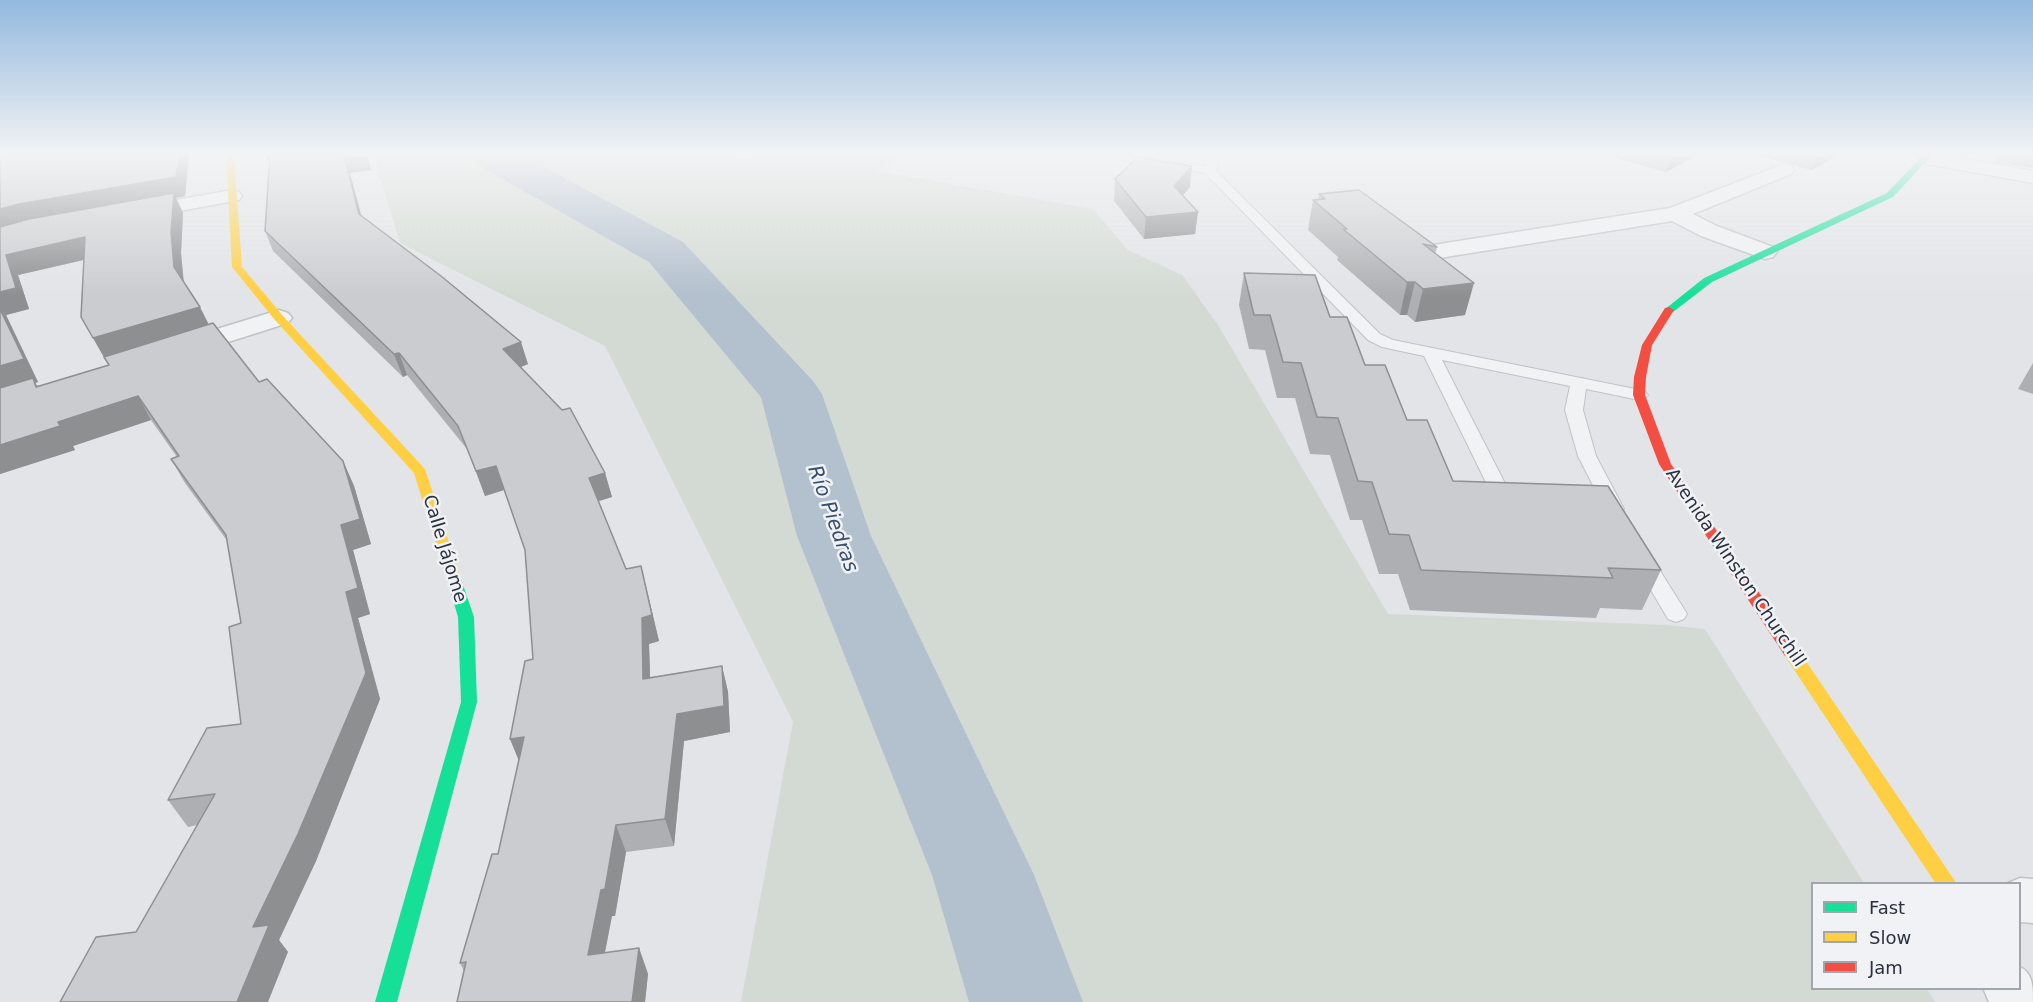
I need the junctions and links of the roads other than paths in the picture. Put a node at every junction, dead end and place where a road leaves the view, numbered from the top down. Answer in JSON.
{"nodes":[{"id":1,"x":199,"y":202,"type":"edge"},
{"id":2,"x":232,"y":202,"type":"edge"},
{"id":3,"x":1240,"y":202,"type":"edge"},
{"id":4,"x":1705,"y":202,"type":"edge"},
{"id":5,"x":1875,"y":202,"type":"edge"},
{"id":6,"x":1675,"y":214,"type":"junction"},
{"id":7,"x":119,"y":216,"type":"edge"},
{"id":8,"x":1433,"y":252,"type":"edge"},
{"id":9,"x":1765,"y":252,"type":"junction"},
{"id":10,"x":279,"y":318,"type":"junction"},
{"id":11,"x":1430,"y":352,"type":"junction"},
{"id":12,"x":156,"y":357,"type":"edge"},
{"id":13,"x":1578,"y":382,"type":"junction"},
{"id":14,"x":1639,"y":395,"type":"junction"},
{"id":15,"x":1507,"y":508,"type":"edge"},
{"id":16,"x":1676,"y":614,"type":"dead end"},
{"id":17,"x":1946,"y":882,"type":"edge"},
{"id":18,"x":386,"y":1002,"type":"edge"}],
"edges":[{"from":1,"to":7,"type":"street"},
{"from":2,"to":10,"type":"street","name":"Calle Jájome"},
{"from":3,"to":11,"type":"lane"},
{"from":4,"to":6,"type":"street"},
{"from":5,"to":9,"type":"street","name":"Avenida Winston Churchill"},
{"from":6,"to":8,"type":"street"},
{"from":6,"to":9,"type":"street"},
{"from":9,"to":14,"type":"street","name":"Avenida Winston Churchill"},
{"from":10,"to":12,"type":"street"},
{"from":10,"to":18,"type":"street","name":"Calle Jájome"},
{"from":11,"to":13,"type":"lane"},
{"from":11,"to":15,"type":"lane"},
{"from":13,"to":14,"type":"lane"},
{"from":13,"to":16,"type":"lane"},
{"from":14,"to":17,"type":"street","name":"Avenida Winston Churchill"}]}
